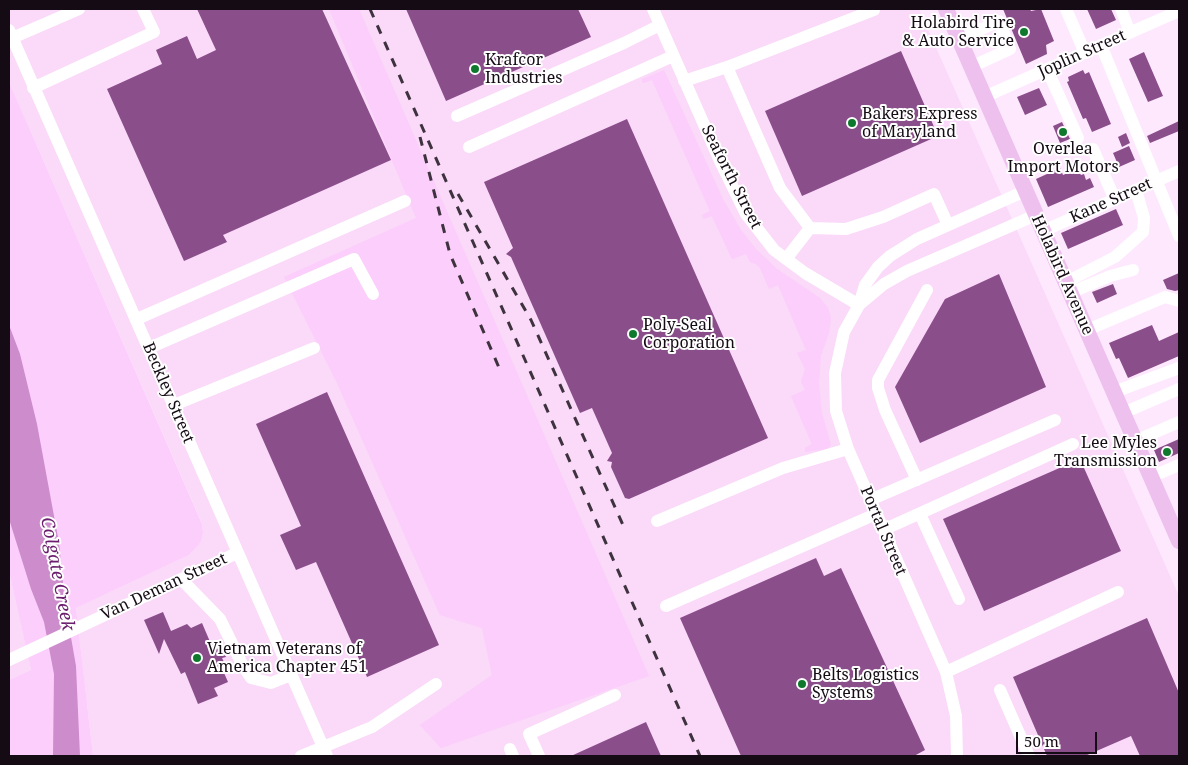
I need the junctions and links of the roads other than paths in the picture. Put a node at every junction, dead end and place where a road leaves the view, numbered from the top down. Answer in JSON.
{"nodes":[{"id":1,"x":79,"y":9,"type":"edge"},
{"id":2,"x":143,"y":9,"type":"edge"},
{"id":3,"x":653,"y":9,"type":"edge"},
{"id":4,"x":946,"y":9,"type":"edge"},
{"id":5,"x":1066,"y":9,"type":"edge"},
{"id":6,"x":1121,"y":9,"type":"edge"},
{"id":7,"x":874,"y":10,"type":"dead end"},
{"id":8,"x":1179,"y":11,"type":"edge"},
{"id":9,"x":660,"y":25,"type":"junction"},
{"id":10,"x":1130,"y":33,"type":"junction"},
{"id":11,"x":10,"y":34,"type":"edge"},
{"id":12,"x":959,"y":39,"type":"junction"},
{"id":13,"x":1101,"y":46,"type":"junction"},
{"id":14,"x":1085,"y":53,"type":"junction"},
{"id":15,"x":673,"y":56,"type":"junction"},
{"id":16,"x":726,"y":67,"type":"junction"},
{"id":17,"x":971,"y":67,"type":"junction"},
{"id":18,"x":1047,"y":69,"type":"junction"},
{"id":19,"x":684,"y":81,"type":"junction"},
{"id":20,"x":33,"y":88,"type":"junction"},
{"id":21,"x":984,"y":97,"type":"junction"},
{"id":22,"x":457,"y":116,"type":"dead end"},
{"id":23,"x":1078,"y":138,"type":"dead end"},
{"id":24,"x":469,"y":147,"type":"dead end"},
{"id":25,"x":1093,"y":149,"type":"dead end"},
{"id":26,"x":1179,"y":171,"type":"edge"},
{"id":27,"x":1156,"y":182,"type":"junction"},
{"id":28,"x":1136,"y":190,"type":"junction"},
{"id":29,"x":1026,"y":191,"type":"junction"},
{"id":30,"x":1115,"y":200,"type":"junction"},
{"id":31,"x":405,"y":201,"type":"dead end"},
{"id":32,"x":1036,"y":215,"type":"junction"},
{"id":33,"x":948,"y":226,"type":"junction"},
{"id":34,"x":810,"y":228,"type":"junction"},
{"id":35,"x":1043,"y":231,"type":"junction"},
{"id":36,"x":1179,"y":236,"type":"edge"},
{"id":37,"x":786,"y":259,"type":"junction"},
{"id":38,"x":1133,"y":270,"type":"dead end"},
{"id":39,"x":1068,"y":287,"type":"junction"},
{"id":40,"x":927,"y":290,"type":"dead end"},
{"id":41,"x":373,"y":294,"type":"dead end"},
{"id":42,"x":1179,"y":301,"type":"edge"},
{"id":43,"x":859,"y":305,"type":"junction"},
{"id":44,"x":137,"y":319,"type":"junction"},
{"id":45,"x":1086,"y":330,"type":"junction"},
{"id":46,"x":149,"y":348,"type":"junction"},
{"id":47,"x":314,"y":348,"type":"dead end"},
{"id":48,"x":1179,"y":368,"type":"edge"},
{"id":49,"x":1179,"y":389,"type":"edge"},
{"id":50,"x":1114,"y":392,"type":"junction"},
{"id":51,"x":174,"y":405,"type":"junction"},
{"id":52,"x":1123,"y":413,"type":"junction"},
{"id":53,"x":1055,"y":420,"type":"dead end"},
{"id":54,"x":1179,"y":422,"type":"edge"},
{"id":55,"x":1135,"y":441,"type":"junction"},
{"id":56,"x":1073,"y":444,"type":"dead end"},
{"id":57,"x":848,"y":449,"type":"junction"},
{"id":58,"x":1179,"y":465,"type":"edge"},
{"id":59,"x":1151,"y":477,"type":"junction"},
{"id":60,"x":917,"y":480,"type":"junction"},
{"id":61,"x":870,"y":500,"type":"junction"},
{"id":62,"x":876,"y":514,"type":"junction"},
{"id":63,"x":920,"y":514,"type":"junction"},
{"id":64,"x":657,"y":522,"type":"dead end"},
{"id":65,"x":883,"y":530,"type":"junction"},
{"id":66,"x":1179,"y":541,"type":"edge"},
{"id":67,"x":237,"y":553,"type":"junction"},
{"id":68,"x":181,"y":579,"type":"junction"},
{"id":69,"x":1118,"y":592,"type":"dead end"},
{"id":70,"x":959,"y":599,"type":"dead end"},
{"id":71,"x":666,"y":606,"type":"dead end"},
{"id":72,"x":9,"y":660,"type":"edge"},
{"id":73,"x":946,"y":672,"type":"junction"},
{"id":74,"x":291,"y":675,"type":"junction"},
{"id":75,"x":436,"y":684,"type":"dead end"},
{"id":76,"x":1000,"y":690,"type":"dead end"},
{"id":77,"x":615,"y":695,"type":"dead end"},
{"id":78,"x":325,"y":752,"type":"edge"},
{"id":79,"x":300,"y":756,"type":"edge"},
{"id":80,"x":539,"y":756,"type":"edge"},
{"id":81,"x":957,"y":756,"type":"edge"},
{"id":82,"x":1029,"y":756,"type":"edge"}],
"edges":[{"from":1,"to":11,"type":"street"},
{"from":2,"to":20,"type":"street"},
{"from":3,"to":9,"type":"street","name":"Seaforth Street"},
{"from":4,"to":12,"type":"main road","name":"Holabird Avenue"},
{"from":5,"to":14,"type":"street"},
{"from":6,"to":10,"type":"street"},
{"from":7,"to":16,"type":"street"},
{"from":8,"to":10,"type":"street","name":"Joplin Street"},
{"from":9,"to":15,"type":"street","name":"Seaforth Street"},
{"from":9,"to":22,"type":"street"},
{"from":10,"to":13,"type":"street","name":"Joplin Street"},
{"from":11,"to":20,"type":"street","name":"Beckley Street"},
{"from":12,"to":17,"type":"main road","name":"Holabird Avenue"},
{"from":12,"to":17,"type":"street"},
{"from":13,"to":14,"type":"street","name":"Joplin Street"},
{"from":13,"to":27,"type":"street"},
{"from":14,"to":18,"type":"street","name":"Joplin Street"},
{"from":15,"to":19,"type":"street","name":"Seaforth Street"},
{"from":15,"to":24,"type":"street"},
{"from":16,"to":19,"type":"street"},
{"from":16,"to":34,"type":"street"},
{"from":17,"to":21,"type":"main road","name":"Holabird Avenue"},
{"from":18,"to":21,"type":"street","name":"Joplin Street"},
{"from":18,"to":23,"type":"street"},
{"from":19,"to":37,"type":"street","name":"Seaforth Street"},
{"from":20,"to":44,"type":"street","name":"Beckley Street"},
{"from":21,"to":29,"type":"main road","name":"Holabird Avenue"},
{"from":25,"to":30,"type":"street"},
{"from":26,"to":27,"type":"street","name":"Kane Street"},
{"from":27,"to":28,"type":"street","name":"Kane Street"},
{"from":27,"to":36,"type":"street"},
{"from":28,"to":30,"type":"street","name":"Kane Street"},
{"from":28,"to":39,"type":"street"},
{"from":29,"to":32,"type":"main road","name":"Holabird Avenue"},
{"from":29,"to":33,"type":"street","name":"Portal Street"},
{"from":30,"to":35,"type":"street","name":"Kane Street"},
{"from":31,"to":44,"type":"street"},
{"from":32,"to":35,"type":"main road","name":"Holabird Avenue"},
{"from":32,"to":43,"type":"street","name":"Portal Street"},
{"from":33,"to":34,"type":"street"},
{"from":33,"to":43,"type":"street","name":"Portal Street"},
{"from":34,"to":37,"type":"street"},
{"from":35,"to":39,"type":"main road","name":"Holabird Avenue"},
{"from":37,"to":43,"type":"street","name":"Seaforth Street"},
{"from":38,"to":39,"type":"street"},
{"from":39,"to":45,"type":"main road","name":"Holabird Avenue"},
{"from":40,"to":60,"type":"street"},
{"from":41,"to":46,"type":"street"},
{"from":42,"to":45,"type":"street"},
{"from":43,"to":57,"type":"street","name":"Portal Street"},
{"from":44,"to":46,"type":"street","name":"Beckley Street"},
{"from":45,"to":50,"type":"main road","name":"Holabird Avenue"},
{"from":46,"to":51,"type":"street","name":"Beckley Street"},
{"from":47,"to":51,"type":"street"},
{"from":48,"to":50,"type":"street"},
{"from":49,"to":52,"type":"street"},
{"from":50,"to":52,"type":"main road","name":"Holabird Avenue"},
{"from":51,"to":67,"type":"street","name":"Beckley Street"},
{"from":52,"to":55,"type":"main road","name":"Holabird Avenue"},
{"from":53,"to":60,"type":"street"},
{"from":54,"to":55,"type":"street"},
{"from":55,"to":59,"type":"main road","name":"Holabird Avenue"},
{"from":56,"to":63,"type":"street"},
{"from":57,"to":61,"type":"street","name":"Portal Street"},
{"from":57,"to":64,"type":"street"},
{"from":58,"to":59,"type":"street"},
{"from":59,"to":66,"type":"main road","name":"Holabird Avenue"},
{"from":60,"to":61,"type":"street"},
{"from":61,"to":62,"type":"street","name":"Portal Street"},
{"from":62,"to":65,"type":"street","name":"Portal Street"},
{"from":62,"to":71,"type":"street"},
{"from":63,"to":65,"type":"street"},
{"from":63,"to":70,"type":"street"},
{"from":65,"to":73,"type":"street","name":"Portal Street"},
{"from":67,"to":68,"type":"street","name":"Van Deman Street"},
{"from":67,"to":74,"type":"street","name":"Beckley Street"},
{"from":68,"to":72,"type":"street","name":"Van Deman Street"},
{"from":68,"to":74,"type":"street"},
{"from":69,"to":73,"type":"street"},
{"from":73,"to":81,"type":"street","name":"Portal Street"},
{"from":74,"to":78,"type":"street","name":"Beckley Street"},
{"from":75,"to":78,"type":"street"},
{"from":76,"to":82,"type":"street"},
{"from":77,"to":80,"type":"street"},
{"from":78,"to":79,"type":"street"}]}
